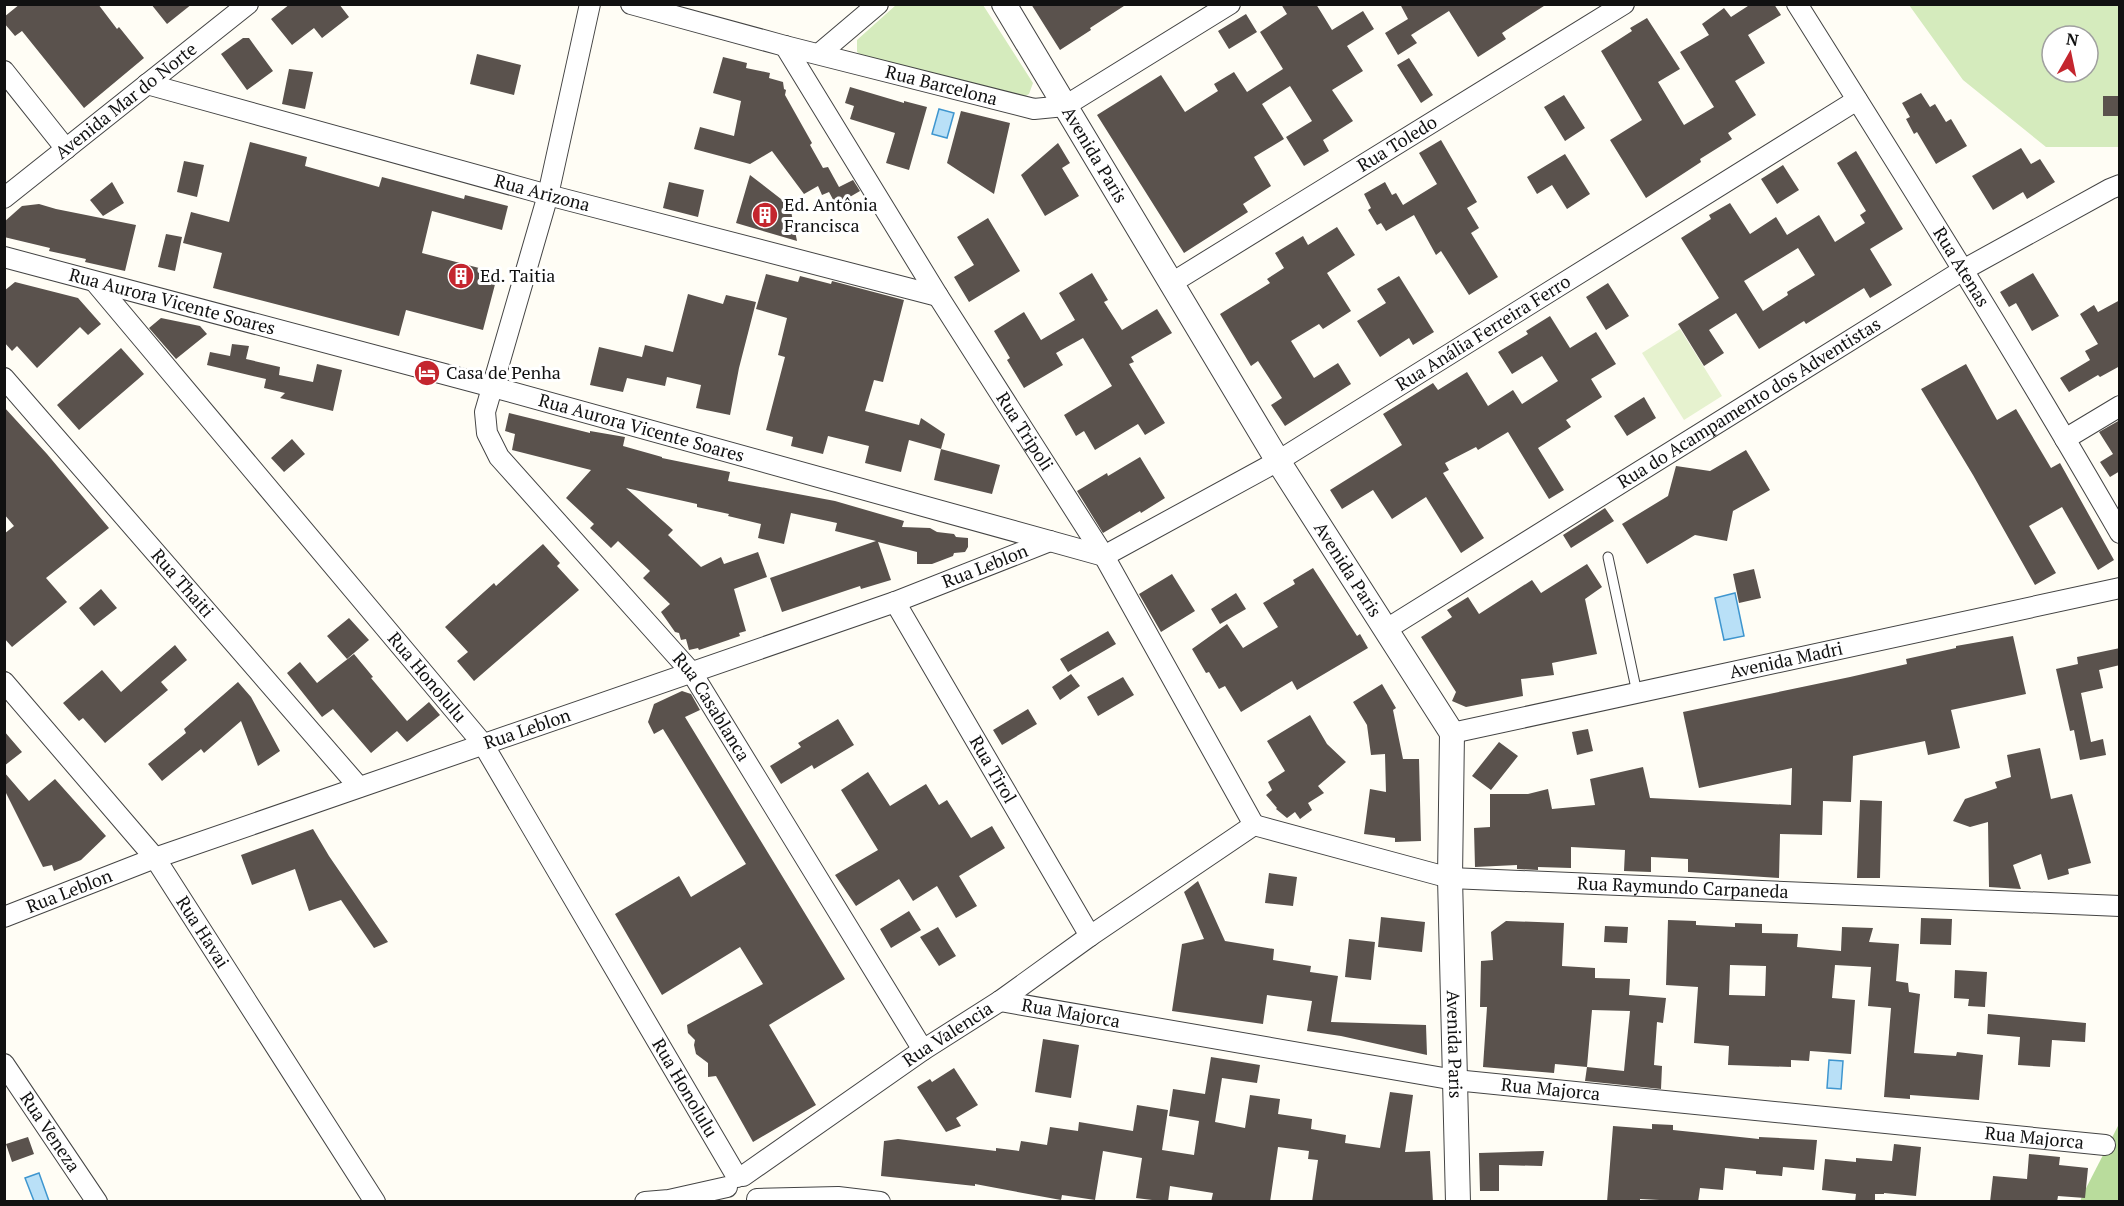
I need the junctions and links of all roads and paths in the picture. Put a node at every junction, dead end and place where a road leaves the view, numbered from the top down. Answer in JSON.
{"nodes":[{"id":1,"x":248,"y":4,"type":"edge"},
{"id":2,"x":590,"y":4,"type":"edge"},
{"id":3,"x":631,"y":4,"type":"edge"},
{"id":4,"x":878,"y":4,"type":"edge"},
{"id":5,"x":1004,"y":4,"type":"edge"},
{"id":6,"x":1230,"y":4,"type":"edge"},
{"id":7,"x":1624,"y":4,"type":"edge"},
{"id":8,"x":1797,"y":4,"type":"edge"},
{"id":9,"x":785,"y":46,"type":"junction"},
{"id":10,"x":819,"y":54,"type":"junction"},
{"id":11,"x":4,"y":71,"type":"edge"},
{"id":12,"x":147,"y":84,"type":"junction"},
{"id":13,"x":1857,"y":100,"type":"junction"},
{"id":14,"x":1065,"y":106,"type":"junction"},
{"id":15,"x":66,"y":149,"type":"junction"},
{"id":16,"x":2120,"y":186,"type":"edge"},
{"id":17,"x":548,"y":195,"type":"junction"},
{"id":18,"x":4,"y":198,"type":"edge"},
{"id":19,"x":4,"y":257,"type":"edge"},
{"id":20,"x":1964,"y":270,"type":"junction"},
{"id":21,"x":95,"y":282,"type":"junction"},
{"id":22,"x":1170,"y":284,"type":"junction"},
{"id":23,"x":938,"y":296,"type":"junction"},
{"id":24,"x":4,"y":378,"type":"edge"},
{"id":25,"x":493,"y":387,"type":"junction"},
{"id":26,"x":2120,"y":406,"type":"edge"},
{"id":27,"x":2065,"y":439,"type":"junction"},
{"id":28,"x":1278,"y":461,"type":"junction"},
{"id":29,"x":2120,"y":533,"type":"edge"},
{"id":30,"x":1050,"y":541,"type":"junction"},
{"id":31,"x":1104,"y":556,"type":"junction"},
{"id":32,"x":1608,"y":557,"type":"dead end"},
{"id":33,"x":2120,"y":588,"type":"edge"},
{"id":34,"x":896,"y":602,"type":"junction"},
{"id":35,"x":1385,"y":630,"type":"junction"},
{"id":36,"x":692,"y":673,"type":"junction"},
{"id":37,"x":4,"y":682,"type":"edge"},
{"id":38,"x":1637,"y":693,"type":"junction"},
{"id":39,"x":1452,"y":734,"type":"junction"},
{"id":40,"x":483,"y":744,"type":"junction"},
{"id":41,"x":358,"y":788,"type":"junction"},
{"id":42,"x":1254,"y":825,"type":"junction"},
{"id":43,"x":155,"y":858,"type":"junction"},
{"id":44,"x":1450,"y":878,"type":"junction"},
{"id":45,"x":2120,"y":906,"type":"edge"},
{"id":46,"x":4,"y":917,"type":"edge"},
{"id":47,"x":1090,"y":936,"type":"junction"},
{"id":48,"x":1000,"y":1001,"type":"junction"},
{"id":49,"x":923,"y":1050,"type":"junction"},
{"id":50,"x":4,"y":1064,"type":"edge"},
{"id":51,"x":1455,"y":1080,"type":"junction"},
{"id":52,"x":2105,"y":1144,"type":"dead end"},
{"id":53,"x":743,"y":1190,"type":"edge"},
{"id":54,"x":97,"y":1202,"type":"edge"},
{"id":55,"x":375,"y":1202,"type":"edge"},
{"id":56,"x":645,"y":1202,"type":"edge"},
{"id":57,"x":880,"y":1202,"type":"edge"},
{"id":58,"x":1458,"y":1202,"type":"edge"}],
"edges":[{"from":1,"to":12,"type":"street","name":"Avenida Mar do Norte"},
{"from":2,"to":17,"type":"street","name":"Rua Casablanca"},
{"from":3,"to":9,"type":"street","name":"Rua Barcelona"},
{"from":4,"to":10,"type":"street"},
{"from":5,"to":14,"type":"street","name":"Avenida Paris"},
{"from":6,"to":14,"type":"street","name":"Rua Barcelona"},
{"from":7,"to":22,"type":"street","name":"Rua Toledo"},
{"from":8,"to":13,"type":"street","name":"Rua Atenas"},
{"from":9,"to":10,"type":"street","name":"Rua Barcelona"},
{"from":9,"to":23,"type":"street","name":"Rua Tripoli"},
{"from":10,"to":14,"type":"street","name":"Rua Barcelona"},
{"from":11,"to":15,"type":"street"},
{"from":12,"to":15,"type":"street","name":"Avenida Mar do Norte"},
{"from":12,"to":17,"type":"street","name":"Rua Arizona"},
{"from":13,"to":20,"type":"street","name":"Rua Atenas"},
{"from":13,"to":28,"type":"street","name":"Rua Anália Ferreira Ferro"},
{"from":14,"to":22,"type":"street","name":"Avenida Paris"},
{"from":15,"to":18,"type":"street","name":"Avenida Mar do Norte"},
{"from":16,"to":20,"type":"street","name":"Rua do Acampamento dos Adventistas"},
{"from":17,"to":23,"type":"street","name":"Rua Arizona"},
{"from":17,"to":25,"type":"street","name":"Rua Casablanca"},
{"from":19,"to":21,"type":"street","name":"Rua Aurora Vicente Soares"},
{"from":20,"to":27,"type":"street","name":"Rua Atenas"},
{"from":20,"to":35,"type":"street","name":"Rua do Acampamento dos Adventistas"},
{"from":21,"to":25,"type":"street","name":"Rua Aurora Vicente Soares"},
{"from":21,"to":40,"type":"street","name":"Rua Honolulu"},
{"from":22,"to":28,"type":"street","name":"Avenida Paris"},
{"from":23,"to":31,"type":"street","name":"Rua Tripoli"},
{"from":24,"to":41,"type":"street","name":"Rua Thaiti"},
{"from":25,"to":30,"type":"street","name":"Rua Aurora Vicente Soares"},
{"from":25,"to":36,"type":"street","name":"Rua Casablanca"},
{"from":26,"to":27,"type":"street"},
{"from":27,"to":29,"type":"street","name":"Rua Atenas"},
{"from":28,"to":31,"type":"street","name":"Rua Anália Ferreira Ferro"},
{"from":28,"to":35,"type":"street","name":"Avenida Paris"},
{"from":30,"to":31,"type":"street","name":"Rua Aurora Vicente Soares"},
{"from":30,"to":34,"type":"street","name":"Rua Leblon"},
{"from":31,"to":42,"type":"street","name":"Rua Tripoli"},
{"from":32,"to":38,"type":"lane"},
{"from":33,"to":38,"type":"street","name":"Avenida Madri"},
{"from":34,"to":36,"type":"street","name":"Rua Leblon"},
{"from":34,"to":47,"type":"street","name":"Rua Tirol"},
{"from":35,"to":39,"type":"street","name":"Avenida Paris"},
{"from":36,"to":40,"type":"street","name":"Rua Leblon"},
{"from":36,"to":49,"type":"street","name":"Rua Casablanca"},
{"from":37,"to":43,"type":"street","name":"Rua Havai"},
{"from":38,"to":39,"type":"street","name":"Avenida Madri"},
{"from":39,"to":44,"type":"street","name":"Avenida Paris"},
{"from":40,"to":41,"type":"street","name":"Rua Leblon"},
{"from":40,"to":53,"type":"street","name":"Rua Honolulu"},
{"from":41,"to":43,"type":"street","name":"Rua Leblon"},
{"from":42,"to":44,"type":"street","name":"Rua Raymundo Carpaneda"},
{"from":42,"to":47,"type":"street","name":"Rua Valencia"},
{"from":43,"to":46,"type":"street","name":"Rua Leblon"},
{"from":43,"to":55,"type":"street","name":"Rua Havai"},
{"from":44,"to":45,"type":"street","name":"Rua Raymundo Carpaneda"},
{"from":44,"to":51,"type":"street","name":"Avenida Paris"},
{"from":47,"to":48,"type":"street","name":"Rua Valencia"},
{"from":48,"to":49,"type":"street","name":"Rua Valencia"},
{"from":48,"to":51,"type":"street","name":"Rua Majorca"},
{"from":49,"to":53,"type":"street","name":"Rua Valencia"},
{"from":50,"to":54,"type":"street","name":"Rua Veneza"},
{"from":51,"to":52,"type":"street","name":"Rua Majorca"},
{"from":51,"to":58,"type":"street","name":"Avenida Paris"},
{"from":53,"to":56,"type":"street"},
{"from":53,"to":57,"type":"street"}]}
